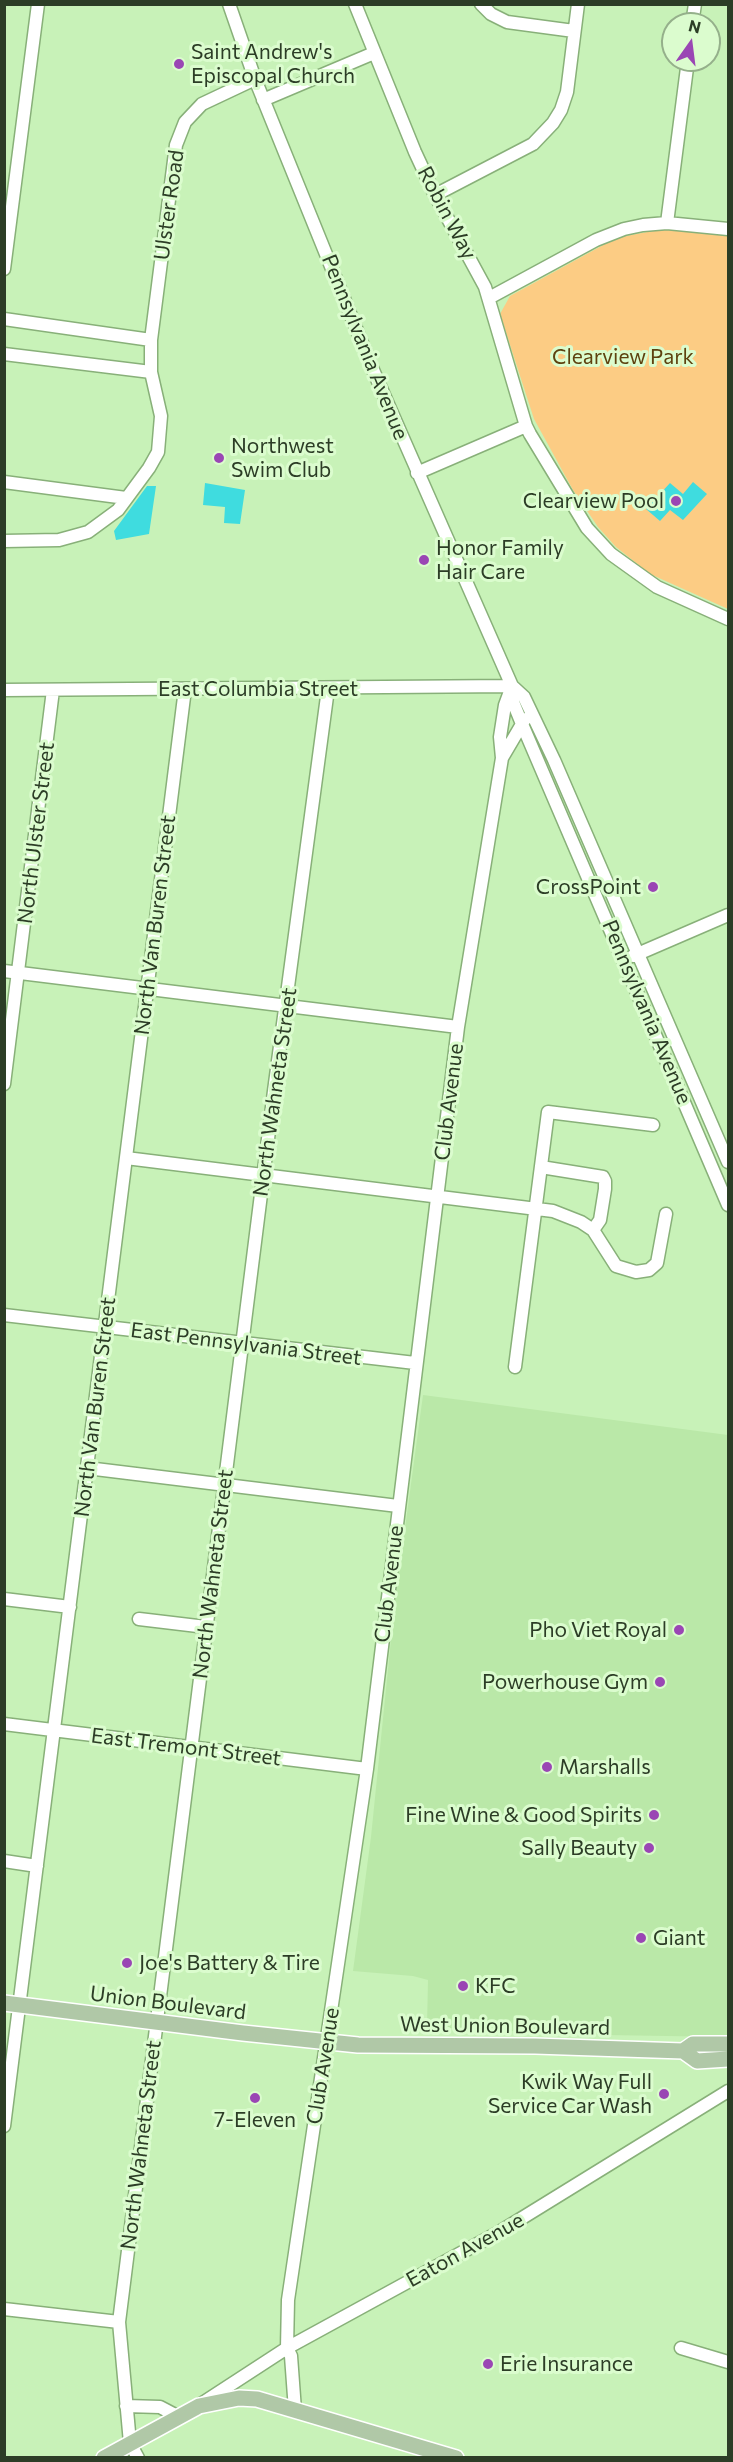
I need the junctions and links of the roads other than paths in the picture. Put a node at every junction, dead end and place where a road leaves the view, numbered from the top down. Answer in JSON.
{"nodes":[{"id":1,"x":38,"y":4,"type":"edge"},
{"id":2,"x":230,"y":4,"type":"edge"},
{"id":3,"x":355,"y":4,"type":"edge"},
{"id":4,"x":481,"y":4,"type":"edge"},
{"id":5,"x":578,"y":4,"type":"edge"},
{"id":6,"x":574,"y":31,"type":"junction"},
{"id":7,"x":374,"y":53,"type":"junction"},
{"id":8,"x":686,"y":72,"type":"edge"},
{"id":9,"x":255,"y":79,"type":"junction"},
{"id":10,"x":264,"y":100,"type":"junction"},
{"id":11,"x":435,"y":195,"type":"junction"},
{"id":12,"x":667,"y":223,"type":"junction"},
{"id":13,"x":729,"y":229,"type":"edge"},
{"id":14,"x":4,"y":269,"type":"edge"},
{"id":15,"x":489,"y":298,"type":"junction"},
{"id":16,"x":4,"y":319,"type":"edge"},
{"id":17,"x":151,"y":340,"type":"junction"},
{"id":18,"x":4,"y":354,"type":"edge"},
{"id":19,"x":150,"y":372,"type":"junction"},
{"id":20,"x":526,"y":426,"type":"junction"},
{"id":21,"x":417,"y":473,"type":"junction"},
{"id":22,"x":4,"y":482,"type":"edge"},
{"id":23,"x":126,"y":498,"type":"junction"},
{"id":24,"x":4,"y":541,"type":"edge"},
{"id":25,"x":729,"y":619,"type":"edge"},
{"id":26,"x":512,"y":686,"type":"junction"},
{"id":27,"x":185,"y":689,"type":"junction"},
{"id":28,"x":328,"y":689,"type":"junction"},
{"id":29,"x":4,"y":690,"type":"edge"},
{"id":30,"x":53,"y":690,"type":"junction"},
{"id":31,"x":531,"y":711,"type":"junction"},
{"id":32,"x":522,"y":724,"type":"junction"},
{"id":33,"x":502,"y":758,"type":"junction"},
{"id":34,"x":729,"y":915,"type":"edge"},
{"id":35,"x":639,"y":953,"type":"junction"},
{"id":36,"x":623,"y":961,"type":"junction"},
{"id":37,"x":4,"y":971,"type":"edge"},
{"id":38,"x":18,"y":973,"type":"junction"},
{"id":39,"x":147,"y":989,"type":"junction"},
{"id":40,"x":285,"y":1006,"type":"junction"},
{"id":41,"x":458,"y":1027,"type":"junction"},
{"id":42,"x":4,"y":1084,"type":"edge"},
{"id":43,"x":652,"y":1125,"type":"dead end"},
{"id":44,"x":126,"y":1158,"type":"junction"},
{"id":45,"x":729,"y":1162,"type":"edge"},
{"id":46,"x":541,"y":1167,"type":"junction"},
{"id":47,"x":264,"y":1174,"type":"junction"},
{"id":48,"x":438,"y":1196,"type":"junction"},
{"id":49,"x":729,"y":1205,"type":"edge"},
{"id":50,"x":536,"y":1209,"type":"junction"},
{"id":51,"x":666,"y":1214,"type":"dead end"},
{"id":52,"x":593,"y":1230,"type":"junction"},
{"id":53,"x":4,"y":1315,"type":"edge"},
{"id":54,"x":104,"y":1328,"type":"junction"},
{"id":55,"x":242,"y":1344,"type":"junction"},
{"id":56,"x":416,"y":1364,"type":"junction"},
{"id":57,"x":515,"y":1366,"type":"dead end"},
{"id":58,"x":87,"y":1468,"type":"junction"},
{"id":59,"x":224,"y":1485,"type":"junction"},
{"id":60,"x":398,"y":1506,"type":"junction"},
{"id":61,"x":4,"y":1599,"type":"edge"},
{"id":62,"x":70,"y":1607,"type":"junction"},
{"id":63,"x":139,"y":1619,"type":"dead end"},
{"id":64,"x":206,"y":1627,"type":"junction"},
{"id":65,"x":4,"y":1724,"type":"edge"},
{"id":66,"x":55,"y":1731,"type":"junction"},
{"id":67,"x":192,"y":1748,"type":"junction"},
{"id":68,"x":367,"y":1769,"type":"junction"},
{"id":69,"x":4,"y":1861,"type":"edge"},
{"id":70,"x":37,"y":1866,"type":"junction"},
{"id":71,"x":12,"y":2004,"type":"edge"},
{"id":72,"x":156,"y":2022,"type":"junction"},
{"id":73,"x":327,"y":2042,"type":"junction"},
{"id":74,"x":729,"y":2044,"type":"edge"},
{"id":75,"x":683,"y":2051,"type":"junction"},
{"id":76,"x":729,"y":2059,"type":"edge"},
{"id":77,"x":729,"y":2091,"type":"edge"},
{"id":78,"x":4,"y":2126,"type":"edge"},
{"id":79,"x":4,"y":2308,"type":"edge"},
{"id":80,"x":119,"y":2322,"type":"junction"},
{"id":81,"x":287,"y":2348,"type":"junction"},
{"id":82,"x":681,"y":2348,"type":"dead end"},
{"id":83,"x":729,"y":2362,"type":"edge"},
{"id":84,"x":126,"y":2406,"type":"junction"},
{"id":85,"x":199,"y":2406,"type":"junction"},
{"id":86,"x":295,"y":2410,"type":"junction"},
{"id":87,"x":179,"y":2416,"type":"junction"},
{"id":88,"x":130,"y":2443,"type":"junction"},
{"id":89,"x":104,"y":2457,"type":"edge"},
{"id":90,"x":138,"y":2457,"type":"edge"},
{"id":91,"x":456,"y":2457,"type":"edge"}],
"edges":[{"from":1,"to":14,"type":"street"},
{"from":2,"to":9,"type":"street","name":"Pennsylvania Avenue"},
{"from":3,"to":7,"type":"street","name":"Robin Way"},
{"from":4,"to":6,"type":"street"},
{"from":5,"to":6,"type":"street"},
{"from":6,"to":11,"type":"street"},
{"from":7,"to":10,"type":"street"},
{"from":7,"to":11,"type":"street","name":"Robin Way"},
{"from":8,"to":12,"type":"street"},
{"from":9,"to":10,"type":"street","name":"Pennsylvania Avenue"},
{"from":9,"to":17,"type":"street","name":"Ulster Road"},
{"from":10,"to":21,"type":"street","name":"Pennsylvania Avenue"},
{"from":11,"to":15,"type":"street","name":"Robin Way"},
{"from":12,"to":13,"type":"street"},
{"from":12,"to":15,"type":"street"},
{"from":15,"to":20,"type":"street","name":"Robin Way"},
{"from":16,"to":17,"type":"street"},
{"from":17,"to":19,"type":"street","name":"Ulster Road"},
{"from":18,"to":19,"type":"street"},
{"from":19,"to":23,"type":"street","name":"Ulster Road"},
{"from":20,"to":21,"type":"street"},
{"from":20,"to":25,"type":"street","name":"Robin Way"},
{"from":21,"to":26,"type":"street","name":"Pennsylvania Avenue"},
{"from":22,"to":23,"type":"street"},
{"from":23,"to":24,"type":"street","name":"Ulster Road"},
{"from":26,"to":28,"type":"street","name":"East Columbia Street"},
{"from":26,"to":31,"type":"street","name":"Pennsylvania Avenue"},
{"from":26,"to":32,"type":"street","name":"Pennsylvania Avenue"},
{"from":26,"to":33,"type":"street","name":"Club Avenue"},
{"from":27,"to":28,"type":"street","name":"East Columbia Street"},
{"from":27,"to":30,"type":"street","name":"East Columbia Street"},
{"from":27,"to":39,"type":"street","name":"North Van Buren Street"},
{"from":28,"to":40,"type":"street","name":"North Wahneta Street"},
{"from":29,"to":30,"type":"street","name":"East Columbia Street"},
{"from":30,"to":38,"type":"street","name":"North Ulster Street"},
{"from":31,"to":32,"type":"street","name":"Club Avenue"},
{"from":31,"to":35,"type":"street","name":"Pennsylvania Avenue"},
{"from":32,"to":33,"type":"street","name":"Club Avenue"},
{"from":32,"to":36,"type":"street","name":"Pennsylvania Avenue"},
{"from":33,"to":41,"type":"street","name":"Club Avenue"},
{"from":34,"to":35,"type":"street"},
{"from":35,"to":36,"type":"street"},
{"from":35,"to":45,"type":"street","name":"Pennsylvania Avenue"},
{"from":36,"to":49,"type":"street","name":"Pennsylvania Avenue"},
{"from":37,"to":38,"type":"street"},
{"from":38,"to":39,"type":"street"},
{"from":38,"to":42,"type":"street","name":"North Ulster Street"},
{"from":39,"to":40,"type":"street"},
{"from":39,"to":44,"type":"street","name":"North Van Buren Street"},
{"from":40,"to":41,"type":"street"},
{"from":40,"to":47,"type":"street","name":"North Wahneta Street"},
{"from":41,"to":48,"type":"street","name":"Club Avenue"},
{"from":43,"to":46,"type":"street"},
{"from":44,"to":47,"type":"street"},
{"from":44,"to":54,"type":"street","name":"North Van Buren Street"},
{"from":46,"to":50,"type":"street"},
{"from":46,"to":52,"type":"street"},
{"from":47,"to":48,"type":"street"},
{"from":47,"to":55,"type":"street","name":"North Wahneta Street"},
{"from":48,"to":50,"type":"street"},
{"from":48,"to":56,"type":"street","name":"Club Avenue"},
{"from":50,"to":52,"type":"street"},
{"from":50,"to":57,"type":"street"},
{"from":51,"to":52,"type":"street"},
{"from":53,"to":54,"type":"street","name":"East Pennsylvania Street"},
{"from":54,"to":55,"type":"street","name":"East Pennsylvania Street"},
{"from":54,"to":58,"type":"street","name":"North Van Buren Street"},
{"from":55,"to":56,"type":"street","name":"East Pennsylvania Street"},
{"from":55,"to":59,"type":"street","name":"North Wahneta Street"},
{"from":56,"to":60,"type":"street","name":"Club Avenue"},
{"from":58,"to":59,"type":"street"},
{"from":58,"to":62,"type":"street","name":"North Van Buren Street"},
{"from":59,"to":60,"type":"street"},
{"from":59,"to":64,"type":"street","name":"North Wahneta Street"},
{"from":60,"to":68,"type":"street","name":"Club Avenue"},
{"from":61,"to":62,"type":"street"},
{"from":62,"to":66,"type":"street","name":"North Van Buren Street"},
{"from":63,"to":64,"type":"street"},
{"from":64,"to":67,"type":"street","name":"North Wahneta Street"},
{"from":65,"to":66,"type":"street","name":"East Tremont Street"},
{"from":66,"to":67,"type":"street","name":"East Tremont Street"},
{"from":66,"to":70,"type":"street","name":"North Van Buren Street"},
{"from":67,"to":68,"type":"street","name":"East Tremont Street"},
{"from":67,"to":72,"type":"street","name":"North Wahneta Street"},
{"from":68,"to":73,"type":"street","name":"Club Avenue"},
{"from":69,"to":70,"type":"street"},
{"from":70,"to":71,"type":"street","name":"North Van Buren Street"},
{"from":71,"to":72,"type":"main road","name":"Union Boulevard"},
{"from":71,"to":78,"type":"street","name":"North Van Buren Street"},
{"from":72,"to":73,"type":"main road","name":"Union Boulevard"},
{"from":72,"to":80,"type":"street","name":"North Wahneta Street"},
{"from":73,"to":75,"type":"main road","name":"West Union Boulevard"},
{"from":73,"to":81,"type":"street","name":"Club Avenue"},
{"from":74,"to":75,"type":"main road","name":"West Union Boulevard"},
{"from":75,"to":76,"type":"main road","name":"West Union Boulevard"},
{"from":77,"to":81,"type":"street","name":"Eaton Avenue"},
{"from":79,"to":80,"type":"street"},
{"from":80,"to":84,"type":"street","name":"North Wahneta Street"},
{"from":81,"to":85,"type":"street","name":"Eaton Avenue"},
{"from":81,"to":86,"type":"street","name":"Club Avenue"},
{"from":82,"to":83,"type":"street"},
{"from":84,"to":87,"type":"street"},
{"from":84,"to":88,"type":"street","name":"North Wahneta Street"},
{"from":85,"to":86,"type":"main road"},
{"from":85,"to":87,"type":"main road"},
{"from":86,"to":91,"type":"main road"},
{"from":87,"to":88,"type":"main road"},
{"from":88,"to":89,"type":"main road"},
{"from":88,"to":90,"type":"street","name":"North Wahneta Street"}]}
